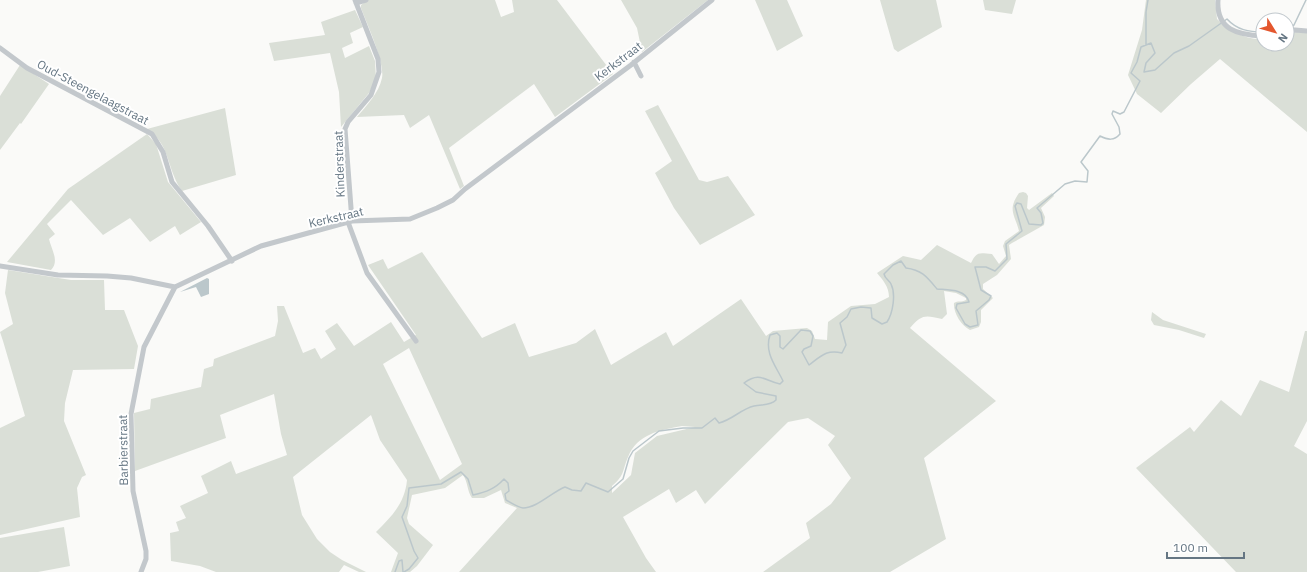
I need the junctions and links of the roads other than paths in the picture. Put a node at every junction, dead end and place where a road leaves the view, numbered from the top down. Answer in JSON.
{"nodes":[{"id":1,"x":366,"y":0,"type":"edge"},
{"id":2,"x":712,"y":0,"type":"edge"},
{"id":3,"x":1218,"y":0,"type":"edge"},
{"id":4,"x":355,"y":1,"type":"edge"},
{"id":5,"x":1295,"y":30,"type":"edge"},
{"id":6,"x":1307,"y":31,"type":"edge"},
{"id":7,"x":1255,"y":35,"type":"edge"},
{"id":8,"x":0,"y":48,"type":"edge"},
{"id":9,"x":634,"y":62,"type":"junction"},
{"id":10,"x":641,"y":76,"type":"dead end"},
{"id":11,"x":350,"y":222,"type":"junction"},
{"id":12,"x":232,"y":261,"type":"junction"},
{"id":13,"x":0,"y":266,"type":"edge"},
{"id":14,"x":175,"y":287,"type":"junction"},
{"id":15,"x":416,"y":341,"type":"dead end"},
{"id":16,"x":141,"y":572,"type":"edge"}],
"edges":[{"from":1,"to":4,"type":"street"},
{"from":2,"to":9,"type":"street","name":"Kerkstraat"},
{"from":3,"to":7,"type":"street"},
{"from":4,"to":11,"type":"street","name":"Kinderstraat"},
{"from":5,"to":6,"type":"street"},
{"from":8,"to":12,"type":"street","name":"Oud-Steengelaagstraat"},
{"from":9,"to":10,"type":"street"},
{"from":9,"to":11,"type":"street","name":"Kerkstraat"},
{"from":11,"to":12,"type":"street","name":"Kerkstraat"},
{"from":11,"to":15,"type":"street","name":"Kinderstraat"},
{"from":12,"to":14,"type":"street","name":"Kerkstraat"},
{"from":13,"to":14,"type":"street"},
{"from":14,"to":16,"type":"street","name":"Barbierstraat"}]}
